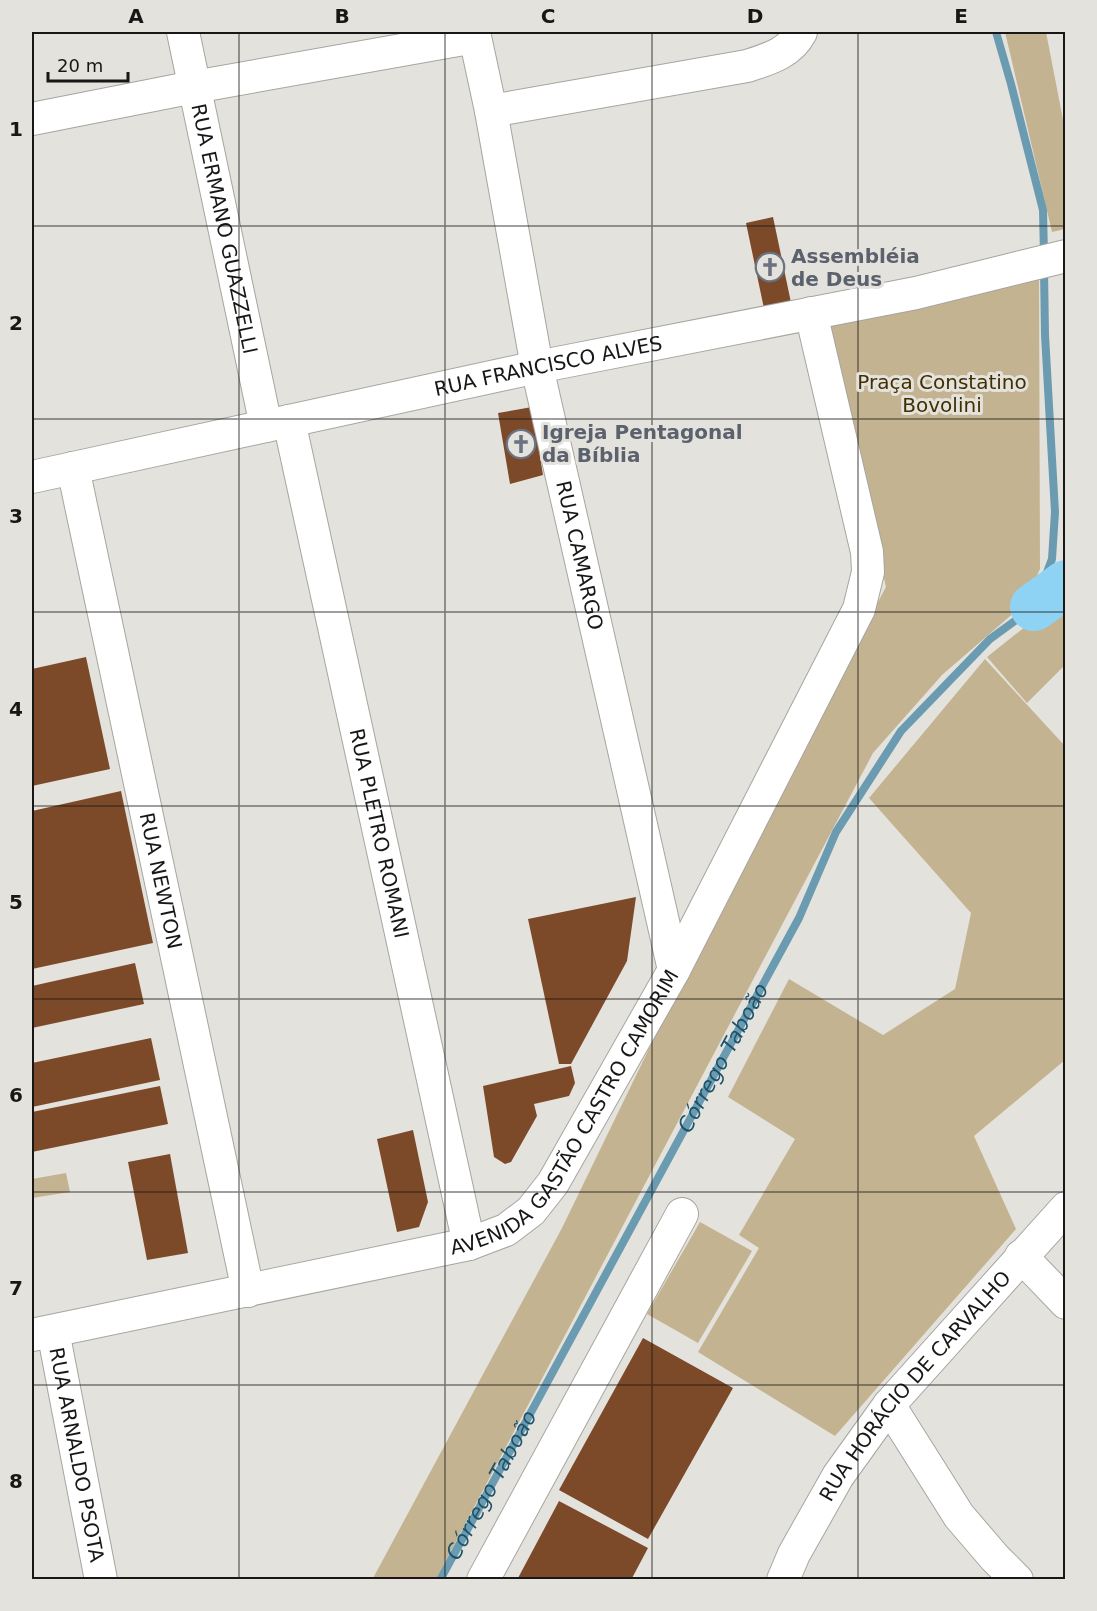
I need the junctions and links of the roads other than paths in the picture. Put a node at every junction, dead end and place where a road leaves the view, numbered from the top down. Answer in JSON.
{"nodes":[{"id":1,"x":183,"y":32,"type":"edge"},
{"id":2,"x":801,"y":32,"type":"edge"},
{"id":3,"x":475,"y":34,"type":"edge"},
{"id":4,"x":194,"y":87,"type":"junction"},
{"id":5,"x":491,"y":111,"type":"junction"},
{"id":6,"x":32,"y":119,"type":"edge"},
{"id":7,"x":1065,"y":256,"type":"edge"},
{"id":8,"x":811,"y":313,"type":"junction"},
{"id":9,"x":537,"y":367,"type":"junction"},
{"id":10,"x":277,"y":423,"type":"junction"},
{"id":11,"x":74,"y":468,"type":"junction"},
{"id":12,"x":32,"y":477,"type":"edge"},
{"id":13,"x":674,"y":970,"type":"junction"},
{"id":14,"x":1065,"y":1208,"type":"edge"},
{"id":15,"x":682,"y":1214,"type":"dead end"},
{"id":16,"x":469,"y":1244,"type":"junction"},
{"id":17,"x":1021,"y":1256,"type":"junction"},
{"id":18,"x":248,"y":1291,"type":"junction"},
{"id":19,"x":1065,"y":1303,"type":"edge"},
{"id":20,"x":42,"y":1333,"type":"edge"},
{"id":21,"x":889,"y":1405,"type":"junction"},
{"id":22,"x":101,"y":1580,"type":"edge"},
{"id":23,"x":483,"y":1580,"type":"edge"},
{"id":24,"x":783,"y":1580,"type":"edge"},
{"id":25,"x":1017,"y":1580,"type":"edge"}],
"edges":[{"from":1,"to":4,"type":"street","name":"RUA ERMANO GUAZZELLI"},
{"from":2,"to":5,"type":"street"},
{"from":3,"to":4,"type":"street"},
{"from":3,"to":5,"type":"street","name":"RUA CAMARGO"},
{"from":4,"to":6,"type":"street"},
{"from":4,"to":10,"type":"street","name":"RUA ERMANO GUAZZELLI"},
{"from":5,"to":9,"type":"street","name":"RUA CAMARGO"},
{"from":7,"to":8,"type":"street","name":"RUA FRANCISCO ALVES"},
{"from":8,"to":9,"type":"street","name":"RUA FRANCISCO ALVES"},
{"from":8,"to":13,"type":"street","name":"AVENIDA GASTÃO CASTRO CAMORIM"},
{"from":9,"to":10,"type":"street","name":"RUA FRANCISCO ALVES"},
{"from":9,"to":13,"type":"street","name":"RUA CAMARGO"},
{"from":10,"to":11,"type":"street","name":"RUA FRANCISCO ALVES"},
{"from":10,"to":16,"type":"street","name":"RUA PLETRO ROMANI"},
{"from":11,"to":12,"type":"street","name":"RUA FRANCISCO ALVES"},
{"from":11,"to":18,"type":"street","name":"RUA NEWTON"},
{"from":13,"to":16,"type":"street","name":"AVENIDA GASTÃO CASTRO CAMORIM"},
{"from":14,"to":17,"type":"street","name":"RUA HORÁCIO DE CARVALHO"},
{"from":15,"to":23,"type":"street"},
{"from":16,"to":18,"type":"street","name":"AVENIDA GASTÃO CASTRO CAMORIM"},
{"from":17,"to":19,"type":"street"},
{"from":17,"to":21,"type":"street","name":"RUA HORÁCIO DE CARVALHO"},
{"from":18,"to":20,"type":"street","name":"AVENIDA GASTÃO CASTRO CAMORIM"},
{"from":20,"to":22,"type":"street","name":"RUA ARNALDO PSOTA"},
{"from":21,"to":24,"type":"street","name":"RUA HORÁCIO DE CARVALHO"},
{"from":21,"to":25,"type":"street"}]}
